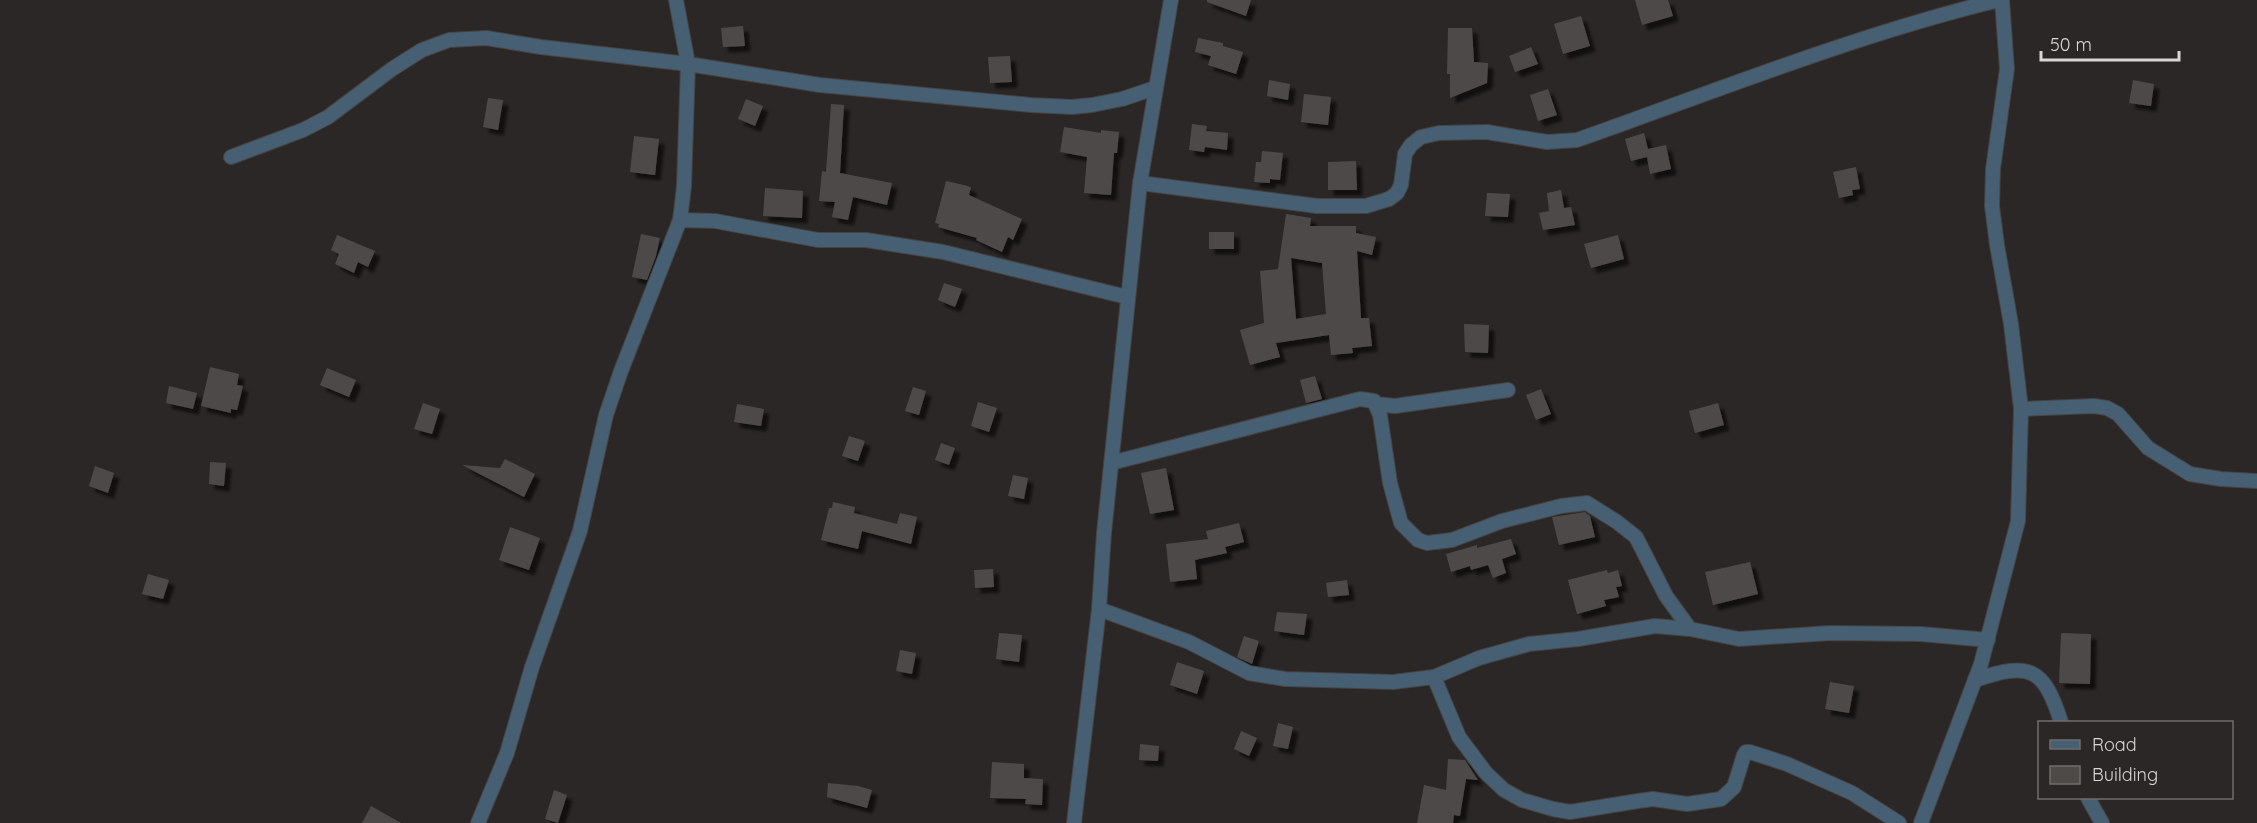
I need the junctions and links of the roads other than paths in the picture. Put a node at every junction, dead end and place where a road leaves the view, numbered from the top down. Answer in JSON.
{"nodes":[{"id":1,"x":676,"y":0,"type":"edge"},
{"id":2,"x":1171,"y":0,"type":"edge"},
{"id":3,"x":2001,"y":0,"type":"edge"},
{"id":4,"x":688,"y":64,"type":"junction"},
{"id":5,"x":1155,"y":88,"type":"junction"},
{"id":6,"x":231,"y":158,"type":"dead end"},
{"id":7,"x":1140,"y":183,"type":"junction"},
{"id":8,"x":680,"y":220,"type":"junction"},
{"id":9,"x":1127,"y":297,"type":"junction"},
{"id":10,"x":1508,"y":390,"type":"dead end"},
{"id":11,"x":1376,"y":404,"type":"junction"},
{"id":12,"x":2021,"y":409,"type":"junction"},
{"id":13,"x":1111,"y":463,"type":"junction"},
{"id":14,"x":2257,"y":481,"type":"edge"},
{"id":15,"x":1099,"y":609,"type":"junction"},
{"id":16,"x":1690,"y":629,"type":"junction"},
{"id":17,"x":1988,"y":640,"type":"junction"},
{"id":18,"x":1434,"y":676,"type":"junction"},
{"id":19,"x":1976,"y":680,"type":"junction"},
{"id":20,"x":2060,"y":721,"type":"edge"},
{"id":21,"x":2089,"y":799,"type":"edge"},
{"id":22,"x":478,"y":823,"type":"edge"},
{"id":23,"x":1074,"y":823,"type":"edge"},
{"id":24,"x":1899,"y":823,"type":"edge"},
{"id":25,"x":1921,"y":823,"type":"edge"},
{"id":26,"x":2102,"y":823,"type":"edge"}],
"edges":[{"from":1,"to":4,"type":"street"},
{"from":2,"to":5,"type":"street"},
{"from":3,"to":7,"type":"street"},
{"from":3,"to":12,"type":"street"},
{"from":4,"to":5,"type":"street"},
{"from":4,"to":6,"type":"street"},
{"from":4,"to":8,"type":"street"},
{"from":5,"to":7,"type":"street"},
{"from":7,"to":9,"type":"street"},
{"from":8,"to":9,"type":"street"},
{"from":8,"to":22,"type":"street"},
{"from":9,"to":13,"type":"street"},
{"from":10,"to":11,"type":"street"},
{"from":11,"to":13,"type":"street"},
{"from":11,"to":16,"type":"street"},
{"from":12,"to":14,"type":"street"},
{"from":12,"to":17,"type":"street"},
{"from":13,"to":15,"type":"street"},
{"from":15,"to":18,"type":"street"},
{"from":15,"to":23,"type":"street"},
{"from":16,"to":17,"type":"street"},
{"from":16,"to":18,"type":"street"},
{"from":17,"to":19,"type":"street"},
{"from":18,"to":24,"type":"street"},
{"from":19,"to":20,"type":"street"},
{"from":19,"to":25,"type":"street"},
{"from":21,"to":26,"type":"street"}]}
